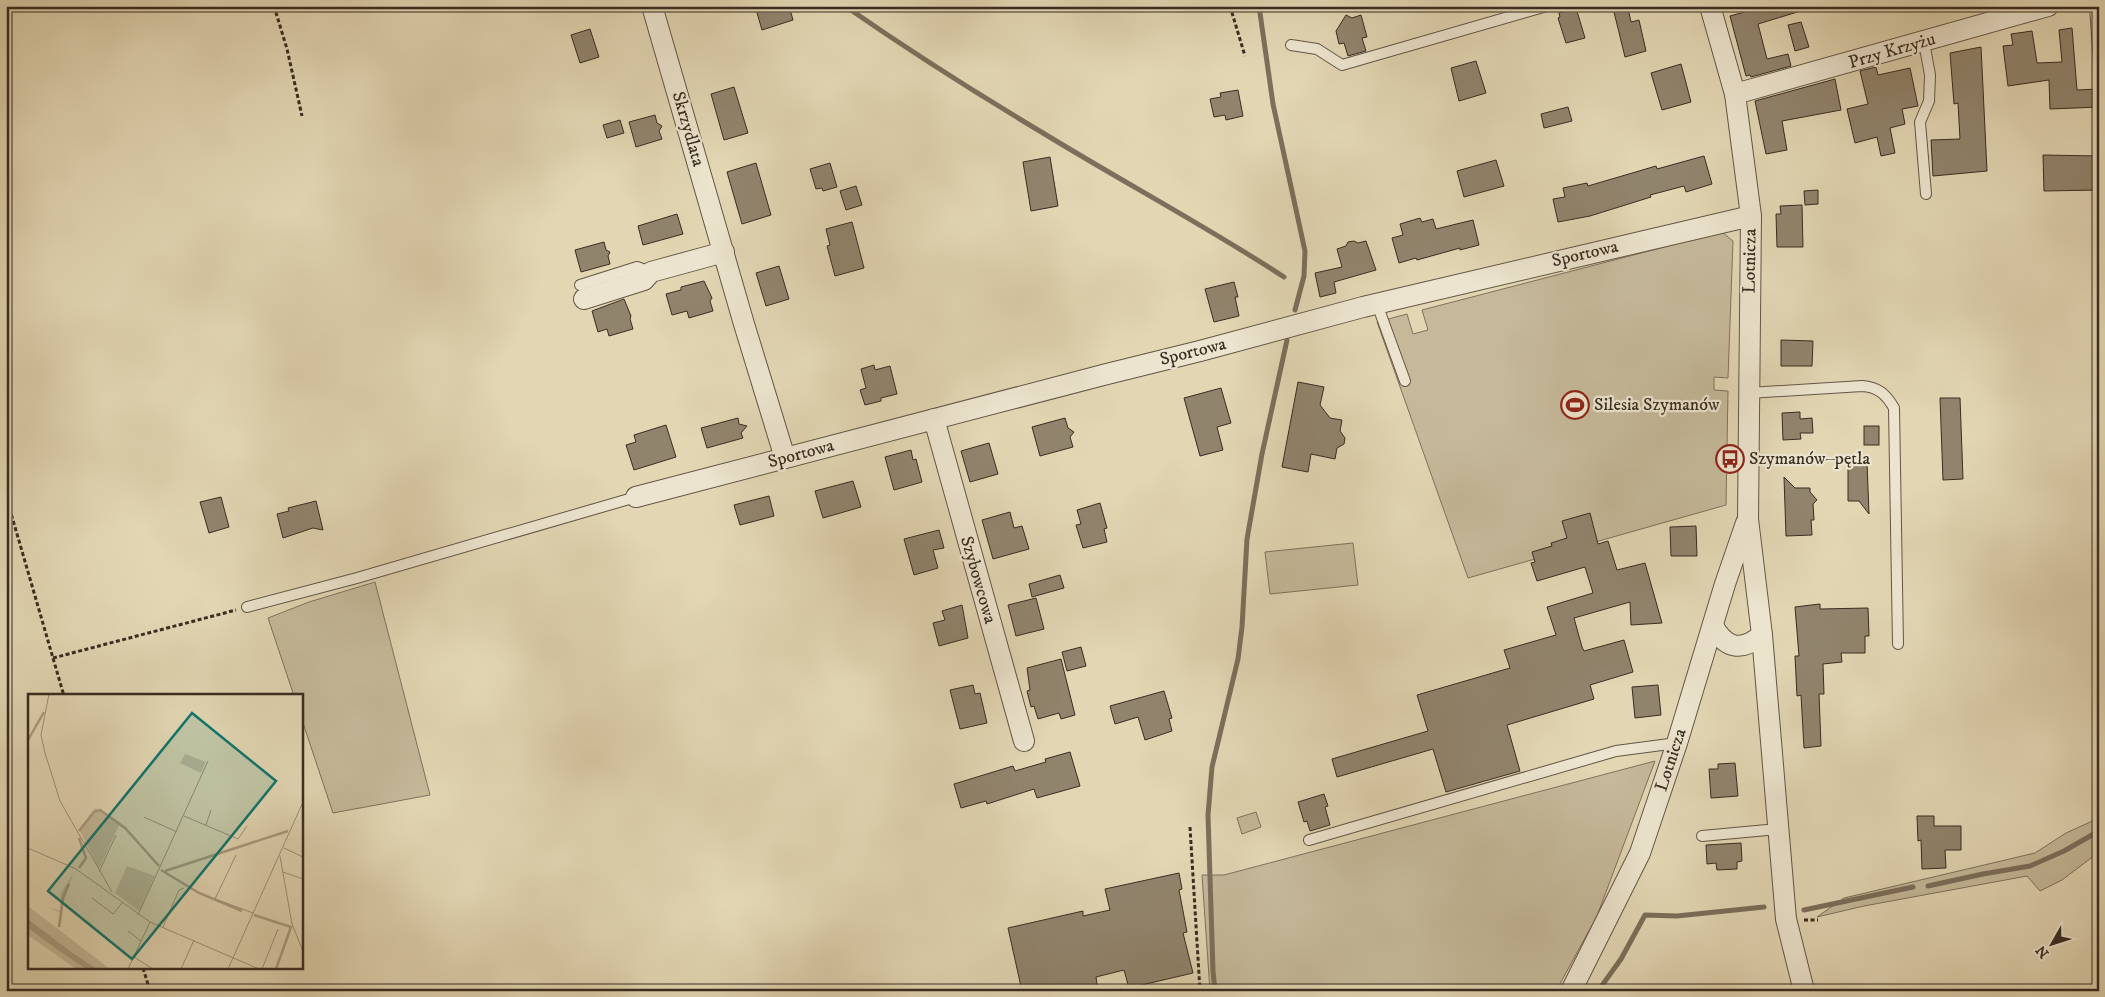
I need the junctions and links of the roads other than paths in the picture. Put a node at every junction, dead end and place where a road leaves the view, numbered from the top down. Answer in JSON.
{"nodes":[{"id":1,"x":652,"y":6,"type":"edge"},
{"id":2,"x":1548,"y":6,"type":"edge"},
{"id":3,"x":1710,"y":6,"type":"edge"},
{"id":4,"x":2048,"y":6,"type":"edge"},
{"id":5,"x":2095,"y":6,"type":"edge"},
{"id":6,"x":1924,"y":42,"type":"junction"},
{"id":7,"x":1291,"y":45,"type":"dead end"},
{"id":8,"x":2099,"y":64,"type":"edge"},
{"id":9,"x":1735,"y":94,"type":"junction"},
{"id":10,"x":1926,"y":194,"type":"dead end"},
{"id":11,"x":1751,"y":216,"type":"junction"},
{"id":12,"x":724,"y":252,"type":"junction"},
{"id":13,"x":582,"y":292,"type":"dead end"},
{"id":14,"x":1377,"y":304,"type":"junction"},
{"id":15,"x":1404,"y":381,"type":"dead end"},
{"id":16,"x":1748,"y":393,"type":"junction"},
{"id":17,"x":934,"y":419,"type":"junction"},
{"id":18,"x":785,"y":458,"type":"junction"},
{"id":19,"x":636,"y":497,"type":"joint"},
{"id":20,"x":1748,"y":519,"type":"junction"},
{"id":21,"x":247,"y":607,"type":"road end"},
{"id":22,"x":1713,"y":626,"type":"junction"},
{"id":23,"x":1762,"y":635,"type":"junction"},
{"id":24,"x":1898,"y":644,"type":"dead end"},
{"id":25,"x":1024,"y":741,"type":"dead end"},
{"id":26,"x":1677,"y":743,"type":"junction"},
{"id":27,"x":1778,"y":829,"type":"junction"},
{"id":28,"x":1702,"y":836,"type":"dead end"},
{"id":29,"x":1309,"y":840,"type":"dead end"},
{"id":30,"x":1571,"y":991,"type":"edge"},
{"id":31,"x":1804,"y":991,"type":"edge"}],
"edges":[{"from":1,"to":12,"type":"street","name":"Skrzydlata"},
{"from":2,"to":7,"type":"lane"},
{"from":3,"to":9,"type":"street","name":"Lotnicza"},
{"from":4,"to":6,"type":"street","name":"Przy Krzyżu"},
{"from":5,"to":8,"type":"lane"},
{"from":6,"to":9,"type":"street","name":"Przy Krzyżu"},
{"from":6,"to":10,"type":"lane"},
{"from":9,"to":11,"type":"street","name":"Lotnicza"},
{"from":11,"to":14,"type":"street","name":"Sportowa"},
{"from":11,"to":16,"type":"street","name":"Lotnicza"},
{"from":12,"to":13,"type":"street"},
{"from":12,"to":18,"type":"street","name":"Skrzydlata"},
{"from":14,"to":15,"type":"lane"},
{"from":14,"to":17,"type":"street","name":"Sportowa"},
{"from":16,"to":20,"type":"street","name":"Lotnicza"},
{"from":16,"to":24,"type":"lane"},
{"from":17,"to":18,"type":"street","name":"Sportowa"},
{"from":17,"to":25,"type":"street","name":"Szybowcowa"},
{"from":18,"to":19,"type":"street","name":"Sportowa"},
{"from":19,"to":21,"type":"lane"},
{"from":20,"to":22,"type":"street","name":"Lotnicza"},
{"from":20,"to":23,"type":"street","name":"Lotnicza"},
{"from":22,"to":23,"type":"street"},
{"from":22,"to":26,"type":"street","name":"Lotnicza"},
{"from":23,"to":27,"type":"street","name":"Lotnicza"},
{"from":26,"to":29,"type":"lane"},
{"from":26,"to":30,"type":"street","name":"Lotnicza"},
{"from":27,"to":28,"type":"lane"},
{"from":27,"to":31,"type":"street","name":"Lotnicza"}]}
